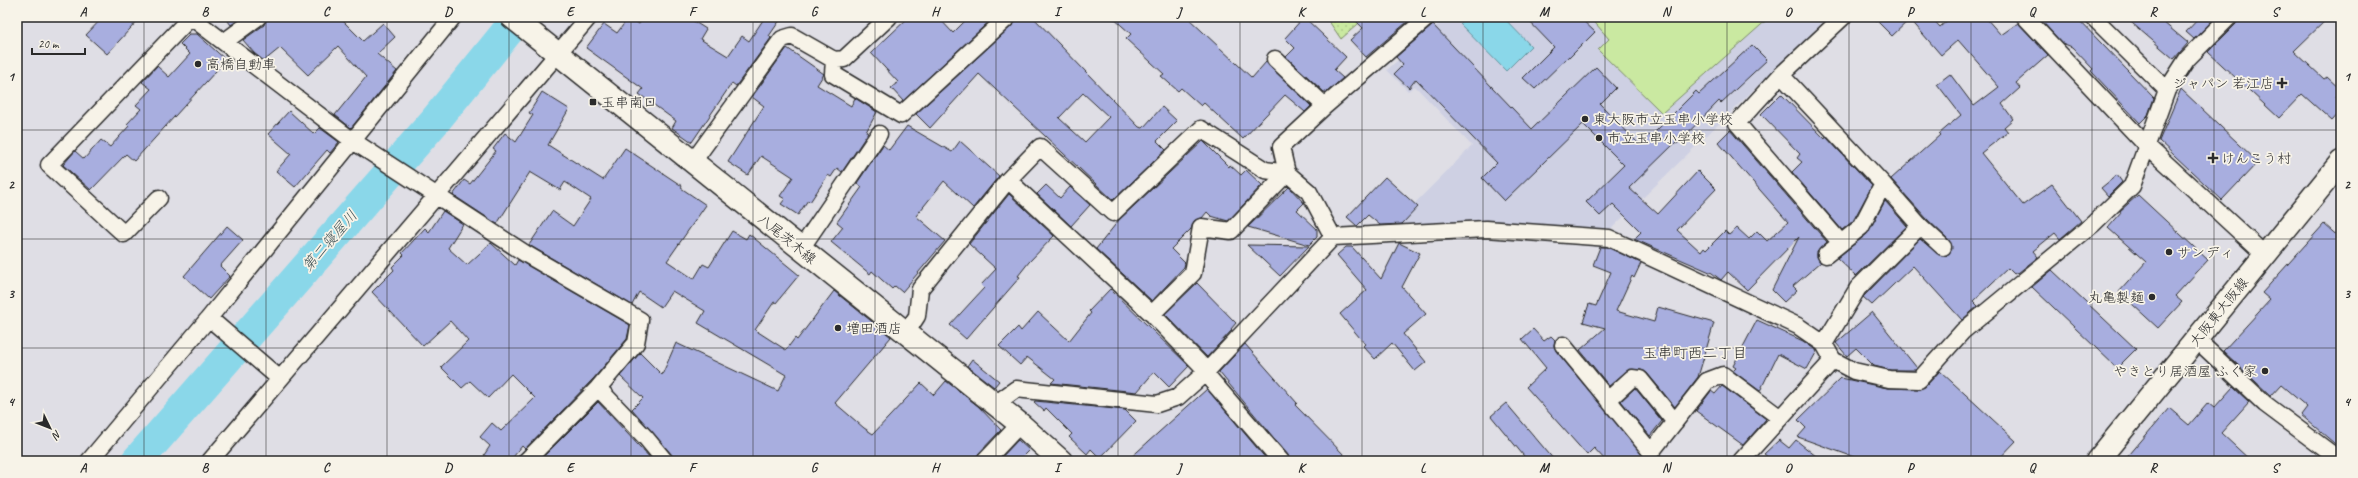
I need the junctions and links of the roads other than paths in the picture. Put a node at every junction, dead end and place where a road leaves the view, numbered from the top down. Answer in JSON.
{"nodes":[{"id":1,"x":191,"y":17,"type":"edge"},
{"id":2,"x":258,"y":17,"type":"edge"},
{"id":3,"x":453,"y":17,"type":"edge"},
{"id":4,"x":512,"y":17,"type":"edge"},
{"id":5,"x":589,"y":17,"type":"edge"},
{"id":6,"x":889,"y":17,"type":"edge"},
{"id":7,"x":1008,"y":17,"type":"edge"},
{"id":8,"x":1428,"y":17,"type":"edge"},
{"id":9,"x":1843,"y":17,"type":"edge"},
{"id":10,"x":2025,"y":17,"type":"edge"},
{"id":11,"x":2093,"y":17,"type":"edge"},
{"id":12,"x":2229,"y":17,"type":"edge"},
{"id":13,"x":224,"y":42,"type":"junction"},
{"id":14,"x":554,"y":52,"type":"junction"},
{"id":15,"x":1275,"y":59,"type":"dead end"},
{"id":16,"x":834,"y":60,"type":"junction"},
{"id":17,"x":1781,"y":75,"type":"junction"},
{"id":18,"x":2167,"y":90,"type":"junction"},
{"id":19,"x":1325,"y":106,"type":"junction"},
{"id":20,"x":879,"y":134,"type":"dead end"},
{"id":21,"x":353,"y":141,"type":"junction"},
{"id":22,"x":2148,"y":147,"type":"junction"},
{"id":23,"x":2341,"y":162,"type":"edge"},
{"id":24,"x":692,"y":163,"type":"junction"},
{"id":25,"x":1288,"y":173,"type":"junction"},
{"id":26,"x":1008,"y":180,"type":"junction"},
{"id":27,"x":1883,"y":184,"type":"junction"},
{"id":28,"x":435,"y":196,"type":"junction"},
{"id":29,"x":159,"y":198,"type":"dead end"},
{"id":30,"x":1920,"y":226,"type":"junction"},
{"id":31,"x":1333,"y":237,"type":"junction"},
{"id":32,"x":1841,"y":243,"type":"junction"},
{"id":33,"x":1943,"y":247,"type":"dead end"},
{"id":34,"x":800,"y":250,"type":"junction"},
{"id":35,"x":1826,"y":255,"type":"dead end"},
{"id":36,"x":2265,"y":255,"type":"junction"},
{"id":37,"x":1152,"y":314,"type":"junction"},
{"id":38,"x":209,"y":318,"type":"junction"},
{"id":39,"x":906,"y":333,"type":"junction"},
{"id":40,"x":2196,"y":340,"type":"junction"},
{"id":41,"x":1824,"y":344,"type":"junction"},
{"id":42,"x":1563,"y":345,"type":"dead end"},
{"id":43,"x":1833,"y":360,"type":"junction"},
{"id":44,"x":1206,"y":372,"type":"junction"},
{"id":45,"x":280,"y":379,"type":"junction"},
{"id":46,"x":598,"y":388,"type":"junction"},
{"id":47,"x":1608,"y":400,"type":"junction"},
{"id":48,"x":994,"y":405,"type":"junction"},
{"id":49,"x":1779,"y":417,"type":"junction"},
{"id":50,"x":1675,"y":422,"type":"junction"},
{"id":51,"x":1020,"y":424,"type":"junction"},
{"id":52,"x":89,"y":461,"type":"edge"},
{"id":53,"x":210,"y":461,"type":"edge"},
{"id":54,"x":526,"y":461,"type":"edge"},
{"id":55,"x":665,"y":461,"type":"edge"},
{"id":56,"x":985,"y":461,"type":"edge"},
{"id":57,"x":1061,"y":461,"type":"edge"},
{"id":58,"x":1281,"y":461,"type":"edge"},
{"id":59,"x":1741,"y":461,"type":"edge"},
{"id":60,"x":2097,"y":461,"type":"edge"},
{"id":61,"x":2341,"y":461,"type":"edge"}],
"edges":[{"from":1,"to":13,"type":"street"},
{"from":1,"to":29,"type":"street"},
{"from":2,"to":13,"type":"street"},
{"from":3,"to":21,"type":"street"},
{"from":4,"to":14,"type":"main road","name":"八尾茨木線"},
{"from":5,"to":14,"type":"street"},
{"from":6,"to":16,"type":"street"},
{"from":7,"to":16,"type":"street"},
{"from":8,"to":19,"type":"street"},
{"from":9,"to":17,"type":"street"},
{"from":10,"to":22,"type":"street"},
{"from":11,"to":18,"type":"street"},
{"from":12,"to":18,"type":"street"},
{"from":13,"to":21,"type":"street"},
{"from":14,"to":24,"type":"main road","name":"八尾茨木線"},
{"from":14,"to":28,"type":"street"},
{"from":15,"to":19,"type":"street"},
{"from":16,"to":24,"type":"street"},
{"from":17,"to":27,"type":"street"},
{"from":17,"to":32,"type":"street"},
{"from":18,"to":22,"type":"street"},
{"from":19,"to":25,"type":"street"},
{"from":20,"to":34,"type":"street"},
{"from":21,"to":28,"type":"street"},
{"from":21,"to":38,"type":"street"},
{"from":22,"to":36,"type":"street"},
{"from":22,"to":43,"type":"street"},
{"from":23,"to":36,"type":"main road","name":"大阪東大阪線"},
{"from":24,"to":34,"type":"main road","name":"八尾茨木線"},
{"from":25,"to":26,"type":"street"},
{"from":25,"to":31,"type":"street"},
{"from":25,"to":37,"type":"street"},
{"from":26,"to":37,"type":"street"},
{"from":26,"to":39,"type":"street"},
{"from":27,"to":30,"type":"street"},
{"from":27,"to":32,"type":"street"},
{"from":28,"to":45,"type":"street"},
{"from":28,"to":46,"type":"street"},
{"from":30,"to":33,"type":"street"},
{"from":30,"to":41,"type":"street"},
{"from":31,"to":41,"type":"street"},
{"from":31,"to":44,"type":"street"},
{"from":32,"to":35,"type":"street"},
{"from":34,"to":39,"type":"main road","name":"八尾茨木線"},
{"from":36,"to":40,"type":"main road","name":"大阪東大阪線"},
{"from":37,"to":44,"type":"street"},
{"from":38,"to":45,"type":"street"},
{"from":38,"to":52,"type":"street"},
{"from":39,"to":48,"type":"main road","name":"八尾茨木線"},
{"from":40,"to":60,"type":"main road","name":"大阪東大阪線"},
{"from":40,"to":61,"type":"street"},
{"from":41,"to":43,"type":"street"},
{"from":42,"to":47,"type":"street"},
{"from":43,"to":49,"type":"street"},
{"from":44,"to":48,"type":"street"},
{"from":44,"to":58,"type":"street"},
{"from":45,"to":53,"type":"street"},
{"from":46,"to":54,"type":"street"},
{"from":46,"to":55,"type":"street"},
{"from":47,"to":50,"type":"street"},
{"from":47,"to":50,"type":"street"},
{"from":48,"to":51,"type":"main road","name":"八尾茨木線"},
{"from":49,"to":50,"type":"street"},
{"from":49,"to":59,"type":"street"},
{"from":51,"to":56,"type":"street"},
{"from":51,"to":57,"type":"main road","name":"八尾茨木線"}]}
